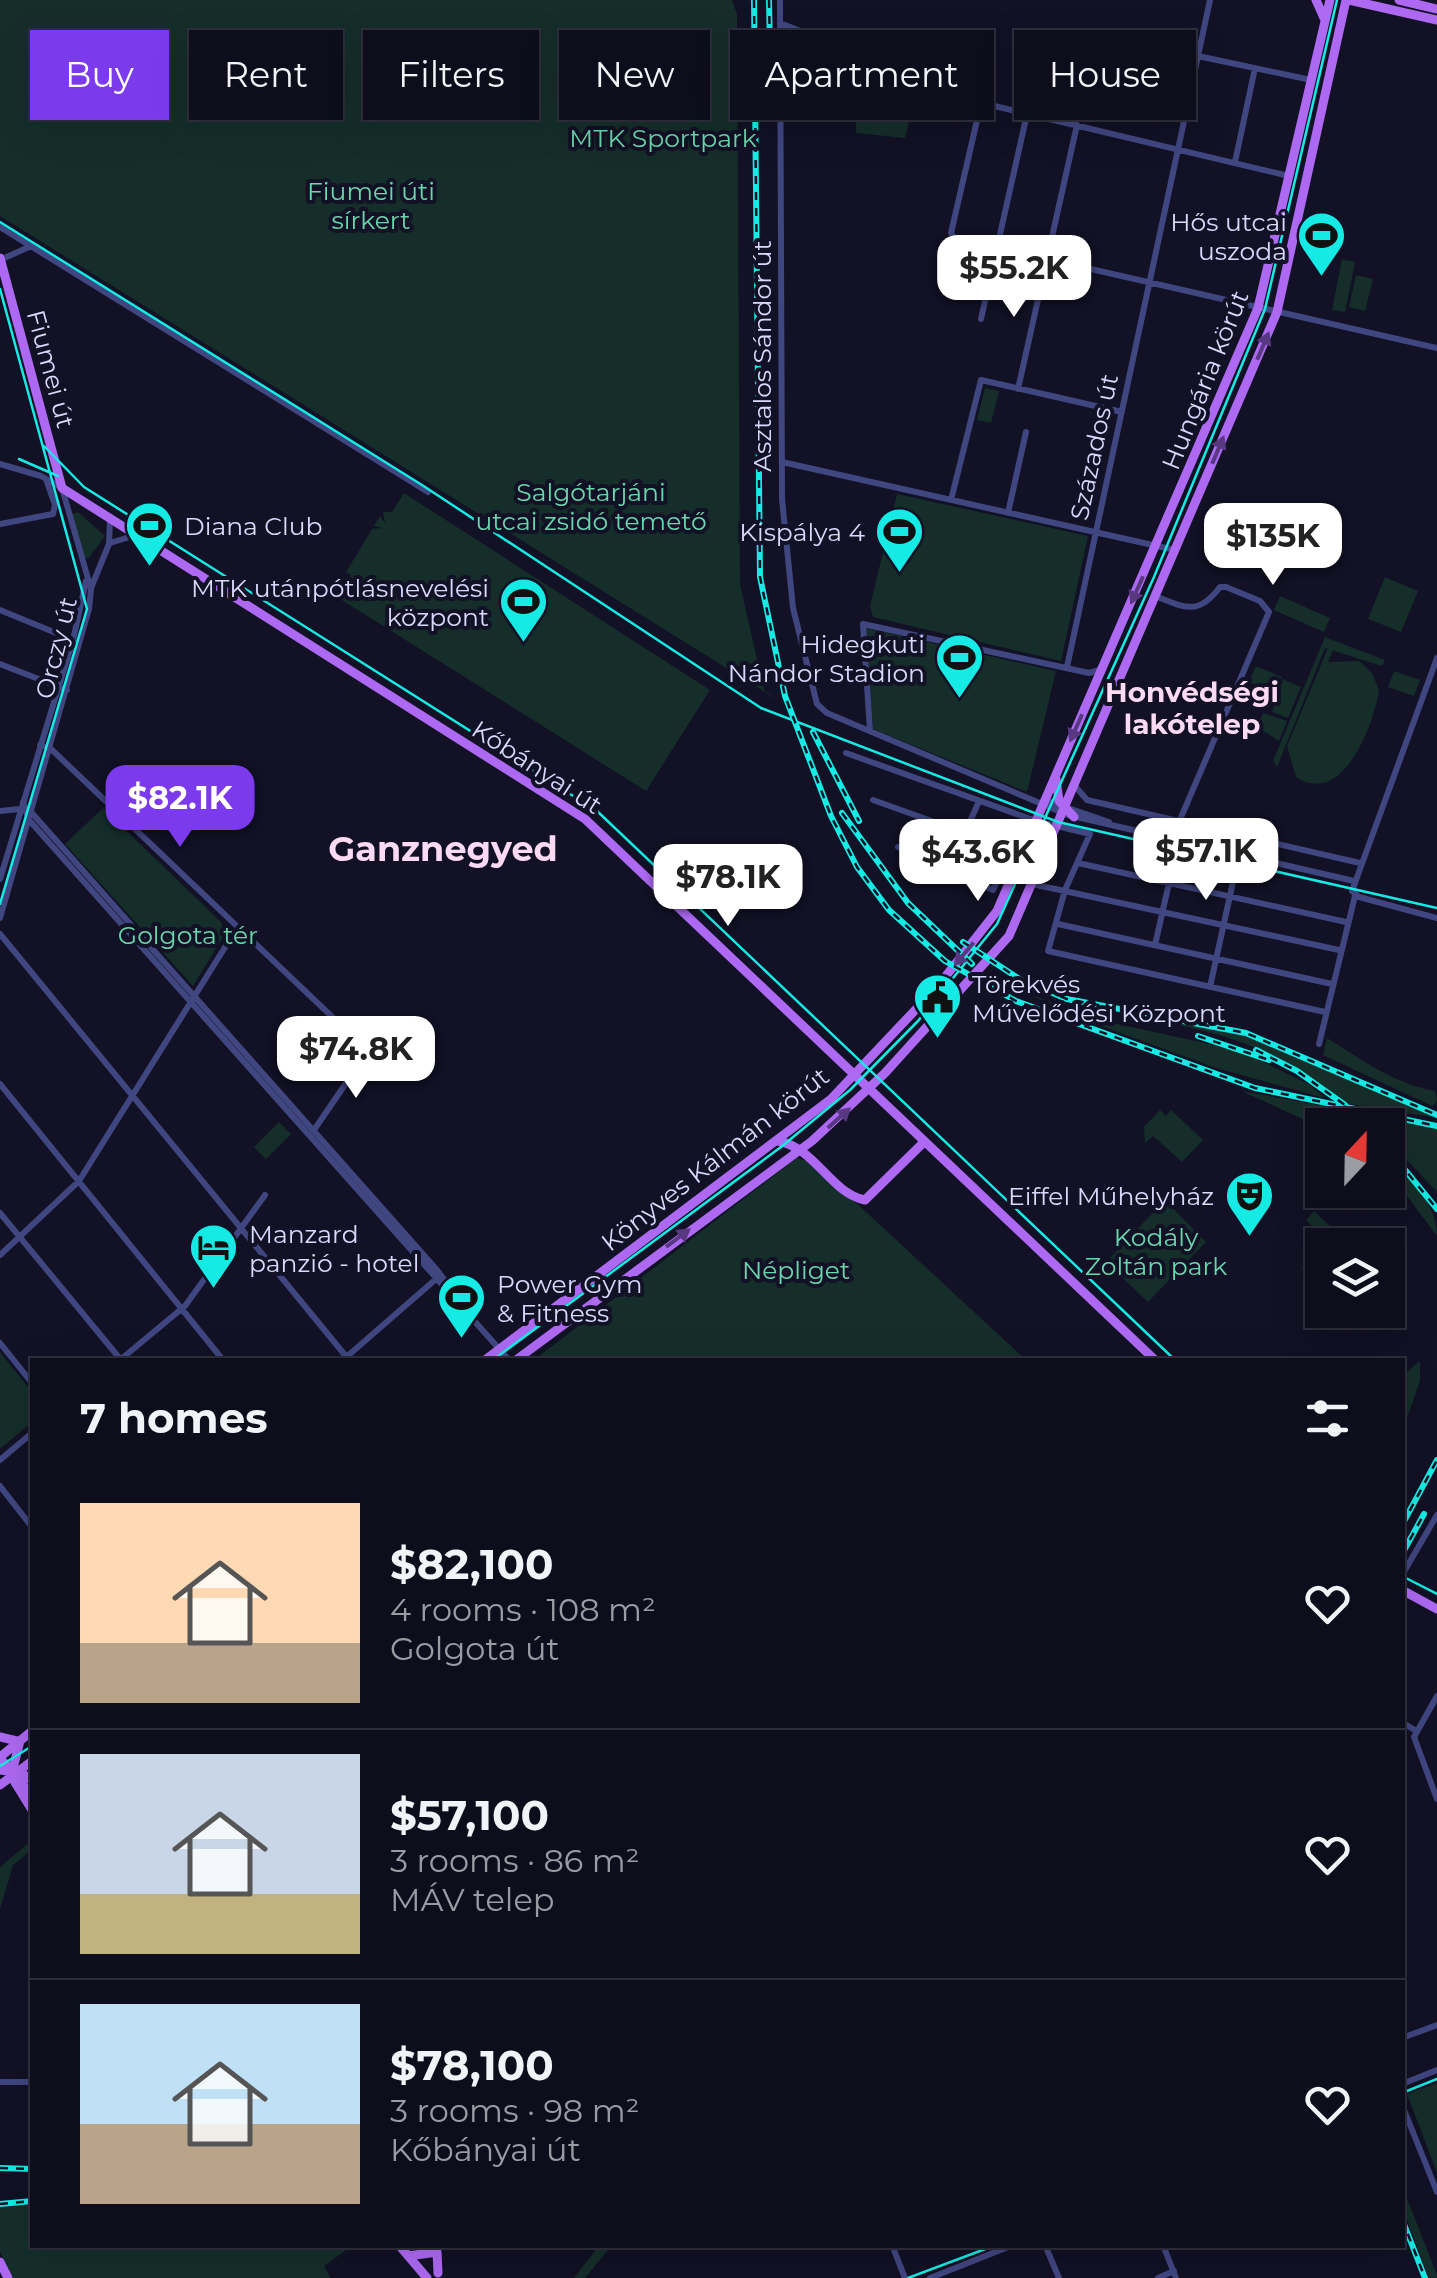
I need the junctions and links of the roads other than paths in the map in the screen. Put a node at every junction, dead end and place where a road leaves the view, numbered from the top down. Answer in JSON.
{"nodes":[{"id":1,"x":780,"y":0,"type":"edge"},
{"id":2,"x":1210,"y":0,"type":"edge"},
{"id":3,"x":1316,"y":0,"type":"edge"},
{"id":4,"x":1330,"y":0,"type":"edge"},
{"id":5,"x":1348,"y":0,"type":"edge"},
{"id":6,"x":1399,"y":0,"type":"edge"},
{"id":7,"x":1373,"y":5,"type":"junction"},
{"id":8,"x":1437,"y":8,"type":"edge"},
{"id":9,"x":1324,"y":18,"type":"junction"},
{"id":10,"x":1437,"y":20,"type":"edge"},
{"id":11,"x":1342,"y":23,"type":"junction"},
{"id":12,"x":780,"y":24,"type":"junction"},
{"id":13,"x":795,"y":30,"type":"edge"},
{"id":14,"x":1198,"y":56,"type":"junction"},
{"id":15,"x":1256,"y":68,"type":"junction"},
{"id":16,"x":1312,"y":80,"type":"junction"},
{"id":17,"x":1325,"y":101,"type":"junction"},
{"id":18,"x":976,"y":120,"type":"edge"},
{"id":19,"x":1026,"y":120,"type":"edge"},
{"id":20,"x":1052,"y":120,"type":"edge"},
{"id":21,"x":1077,"y":126,"type":"junction"},
{"id":22,"x":1179,"y":148,"type":"junction"},
{"id":23,"x":1235,"y":162,"type":"junction"},
{"id":24,"x":1290,"y":176,"type":"junction"},
{"id":25,"x":0,"y":227,"type":"edge"},
{"id":26,"x":31,"y":246,"type":"junction"},
{"id":27,"x":996,"y":248,"type":"junction"},
{"id":28,"x":0,"y":259,"type":"edge"},
{"id":29,"x":1046,"y":260,"type":"junction"},
{"id":30,"x":1150,"y":284,"type":"junction"},
{"id":31,"x":1258,"y":308,"type":"junction"},
{"id":32,"x":1277,"y":312,"type":"junction"},
{"id":33,"x":981,"y":319,"type":"dead end"},
{"id":34,"x":1437,"y":348,"type":"edge"},
{"id":35,"x":1018,"y":389,"type":"junction"},
{"id":36,"x":1122,"y":412,"type":"junction"},
{"id":37,"x":1026,"y":432,"type":"dead end"},
{"id":38,"x":54,"y":457,"type":"junction"},
{"id":39,"x":782,"y":462,"type":"junction"},
{"id":40,"x":0,"y":464,"type":"edge"},
{"id":41,"x":45,"y":478,"type":"junction"},
{"id":42,"x":62,"y":488,"type":"junction"},
{"id":43,"x":428,"y":492,"type":"dead end"},
{"id":44,"x":77,"y":498,"type":"junction"},
{"id":45,"x":951,"y":500,"type":"junction"},
{"id":46,"x":1008,"y":513,"type":"junction"},
{"id":47,"x":110,"y":518,"type":"junction"},
{"id":48,"x":0,"y":524,"type":"edge"},
{"id":49,"x":1096,"y":532,"type":"junction"},
{"id":50,"x":136,"y":534,"type":"junction"},
{"id":51,"x":110,"y":544,"type":"junction"},
{"id":52,"x":1152,"y":545,"type":"junction"},
{"id":53,"x":1175,"y":550,"type":"junction"},
{"id":54,"x":101,"y":563,"type":"junction"},
{"id":55,"x":97,"y":573,"type":"junction"},
{"id":56,"x":86,"y":575,"type":"junction"},
{"id":57,"x":91,"y":589,"type":"junction"},
{"id":58,"x":1156,"y":596,"type":"junction"},
{"id":59,"x":0,"y":610,"type":"edge"},
{"id":60,"x":73,"y":640,"type":"junction"},
{"id":61,"x":1437,"y":658,"type":"edge"},
{"id":62,"x":0,"y":664,"type":"edge"},
{"id":63,"x":1067,"y":668,"type":"junction"},
{"id":64,"x":1102,"y":669,"type":"junction"},
{"id":65,"x":1089,"y":673,"type":"junction"},
{"id":66,"x":1095,"y":686,"type":"junction"},
{"id":67,"x":58,"y":687,"type":"junction"},
{"id":68,"x":67,"y":690,"type":"junction"},
{"id":69,"x":870,"y":731,"type":"junction"},
{"id":70,"x":40,"y":745,"type":"junction"},
{"id":71,"x":50,"y":748,"type":"junction"},
{"id":72,"x":846,"y":753,"type":"dead end"},
{"id":73,"x":1057,"y":772,"type":"junction"},
{"id":74,"x":1075,"y":785,"type":"junction"},
{"id":75,"x":873,"y":800,"type":"dead end"},
{"id":76,"x":979,"y":801,"type":"junction"},
{"id":77,"x":22,"y":806,"type":"junction"},
{"id":78,"x":1126,"y":809,"type":"junction"},
{"id":79,"x":1059,"y":810,"type":"junction"},
{"id":80,"x":0,"y":811,"type":"edge"},
{"id":81,"x":30,"y":816,"type":"junction"},
{"id":82,"x":1036,"y":820,"type":"junction"},
{"id":83,"x":1098,"y":820,"type":"junction"},
{"id":84,"x":1179,"y":822,"type":"junction"},
{"id":85,"x":964,"y":835,"type":"junction"},
{"id":86,"x":898,"y":846,"type":"dead end"},
{"id":87,"x":1008,"y":857,"type":"junction"},
{"id":88,"x":1020,"y":862,"type":"junction"},
{"id":89,"x":1078,"y":863,"type":"junction"},
{"id":90,"x":1360,"y":863,"type":"junction"},
{"id":91,"x":951,"y":865,"type":"junction"},
{"id":92,"x":1236,"y":868,"type":"dead end"},
{"id":93,"x":0,"y":879,"type":"edge"},
{"id":94,"x":1354,"y":880,"type":"junction"},
{"id":95,"x":1168,"y":883,"type":"junction"},
{"id":96,"x":1032,"y":884,"type":"junction"},
{"id":97,"x":1065,"y":890,"type":"junction"},
{"id":98,"x":1355,"y":896,"type":"junction"},
{"id":99,"x":1230,"y":897,"type":"junction"},
{"id":100,"x":1162,"y":912,"type":"junction"},
{"id":101,"x":0,"y":918,"type":"edge"},
{"id":102,"x":1437,"y":918,"type":"edge"},
{"id":103,"x":990,"y":922,"type":"joint"},
{"id":104,"x":1346,"y":922,"type":"junction"},
{"id":105,"x":1058,"y":924,"type":"junction"},
{"id":106,"x":1224,"y":925,"type":"junction"},
{"id":107,"x":237,"y":928,"type":"junction"},
{"id":108,"x":0,"y":934,"type":"edge"},
{"id":109,"x":1155,"y":945,"type":"junction"},
{"id":110,"x":1002,"y":947,"type":"joint"},
{"id":111,"x":1339,"y":950,"type":"junction"},
{"id":112,"x":1216,"y":958,"type":"junction"},
{"id":113,"x":1332,"y":984,"type":"junction"},
{"id":114,"x":1210,"y":987,"type":"junction"},
{"id":115,"x":192,"y":999,"type":"junction"},
{"id":116,"x":1325,"y":1012,"type":"junction"},
{"id":117,"x":1319,"y":1044,"type":"dead end"},
{"id":118,"x":853,"y":1076,"type":"junction"},
{"id":119,"x":0,"y":1084,"type":"edge"},
{"id":120,"x":868,"y":1090,"type":"junction"},
{"id":121,"x":134,"y":1098,"type":"junction"},
{"id":122,"x":312,"y":1133,"type":"junction"},
{"id":123,"x":778,"y":1142,"type":"junction"},
{"id":124,"x":923,"y":1143,"type":"junction"},
{"id":125,"x":801,"y":1148,"type":"junction"},
{"id":126,"x":79,"y":1181,"type":"junction"},
{"id":127,"x":265,"y":1195,"type":"dead end"},
{"id":128,"x":0,"y":1214,"type":"edge"},
{"id":129,"x":240,"y":1228,"type":"junction"},
{"id":130,"x":19,"y":1237,"type":"junction"},
{"id":131,"x":0,"y":1255,"type":"edge"},
{"id":132,"x":438,"y":1277,"type":"junction"},
{"id":133,"x":181,"y":1309,"type":"junction"},
{"id":134,"x":0,"y":1343,"type":"edge"},
{"id":135,"x":500,"y":1349,"type":"junction"},
{"id":136,"x":531,"y":1355,"type":"edge"},
{"id":137,"x":119,"y":1358,"type":"edge"},
{"id":138,"x":123,"y":1358,"type":"edge"},
{"id":139,"x":221,"y":1358,"type":"edge"},
{"id":140,"x":345,"y":1358,"type":"edge"},
{"id":141,"x":347,"y":1358,"type":"edge"},
{"id":142,"x":488,"y":1358,"type":"edge"},
{"id":143,"x":510,"y":1358,"type":"edge"},
{"id":144,"x":1153,"y":1358,"type":"edge"},
{"id":145,"x":30,"y":1381,"type":"edge"},
{"id":146,"x":30,"y":1435,"type":"edge"},
{"id":147,"x":0,"y":1460,"type":"edge"},
{"id":148,"x":0,"y":1486,"type":"edge"},
{"id":149,"x":1437,"y":1515,"type":"edge"},
{"id":150,"x":30,"y":1524,"type":"edge"},
{"id":151,"x":1405,"y":1570,"type":"edge"},
{"id":152,"x":1405,"y":1592,"type":"edge"},
{"id":153,"x":1437,"y":1610,"type":"edge"},
{"id":154,"x":1437,"y":1696,"type":"edge"},
{"id":155,"x":1405,"y":1724,"type":"edge"},
{"id":156,"x":1416,"y":1731,"type":"junction"},
{"id":157,"x":30,"y":1733,"type":"edge"},
{"id":158,"x":0,"y":1740,"type":"edge"},
{"id":159,"x":20,"y":1741,"type":"junction"},
{"id":160,"x":0,"y":1758,"type":"edge"},
{"id":161,"x":10,"y":1770,"type":"edge"},
{"id":162,"x":0,"y":1787,"type":"edge"},
{"id":163,"x":18,"y":1792,"type":"junction"},
{"id":164,"x":30,"y":1794,"type":"edge"},
{"id":165,"x":1437,"y":1799,"type":"edge"},
{"id":166,"x":30,"y":1807,"type":"edge"},
{"id":167,"x":1437,"y":2025,"type":"edge"},
{"id":168,"x":1405,"y":2037,"type":"edge"},
{"id":169,"x":1437,"y":2070,"type":"edge"},
{"id":170,"x":0,"y":2082,"type":"edge"},
{"id":171,"x":30,"y":2082,"type":"edge"},
{"id":172,"x":1405,"y":2083,"type":"edge"},
{"id":173,"x":1405,"y":2112,"type":"edge"},
{"id":174,"x":1437,"y":2192,"type":"edge"},
{"id":175,"x":401,"y":2248,"type":"edge"},
{"id":176,"x":417,"y":2248,"type":"edge"},
{"id":177,"x":441,"y":2248,"type":"edge"},
{"id":178,"x":893,"y":2248,"type":"edge"},
{"id":179,"x":1006,"y":2248,"type":"edge"},
{"id":180,"x":1047,"y":2248,"type":"edge"},
{"id":181,"x":1164,"y":2248,"type":"edge"},
{"id":182,"x":424,"y":2255,"type":"junction"},
{"id":183,"x":408,"y":2256,"type":"junction"},
{"id":184,"x":0,"y":2262,"type":"edge"},
{"id":185,"x":950,"y":2274,"type":"edge"},
{"id":186,"x":441,"y":2275,"type":"edge"},
{"id":187,"x":1175,"y":2275,"type":"edge"},
{"id":188,"x":8,"y":2278,"type":"edge"},
{"id":189,"x":427,"y":2278,"type":"edge"},
{"id":190,"x":905,"y":2278,"type":"edge"},
{"id":191,"x":930,"y":2278,"type":"edge"},
{"id":192,"x":1059,"y":2278,"type":"edge"},
{"id":193,"x":1158,"y":2278,"type":"edge"}],
"edges":[{"from":1,"to":12,"type":"street","name":"Asztalos Sándor út"},
{"from":2,"to":14,"type":"street","name":"Százados út"},
{"from":3,"to":9,"type":"main road"},
{"from":4,"to":9,"type":"main road","name":"Hungária körút"},
{"from":5,"to":7,"type":"main road"},
{"from":5,"to":11,"type":"main road","name":"Hungária körút"},
{"from":6,"to":8,"type":"main road"},
{"from":7,"to":10,"type":"main road"},
{"from":7,"to":11,"type":"main road"},
{"from":9,"to":16,"type":"main road","name":"Hungária körút"},
{"from":11,"to":17,"type":"main road","name":"Hungária körút"},
{"from":12,"to":13,"type":"street"},
{"from":12,"to":39,"type":"street","name":"Asztalos Sándor út"},
{"from":14,"to":15,"type":"street"},
{"from":14,"to":22,"type":"street","name":"Százados út"},
{"from":15,"to":16,"type":"street"},
{"from":15,"to":23,"type":"street"},
{"from":16,"to":17,"type":"main road"},
{"from":16,"to":24,"type":"main road","name":"Hungária körút"},
{"from":17,"to":32,"type":"main road","name":"Hungária körút"},
{"from":18,"to":27,"type":"street"},
{"from":19,"to":27,"type":"street"},
{"from":20,"to":21,"type":"street"},
{"from":21,"to":22,"type":"street"},
{"from":21,"to":29,"type":"street"},
{"from":22,"to":23,"type":"street"},
{"from":22,"to":30,"type":"street","name":"Százados út"},
{"from":23,"to":24,"type":"street"},
{"from":24,"to":31,"type":"main road","name":"Hungária körút"},
{"from":25,"to":26,"type":"street"},
{"from":26,"to":28,"type":"street","name":"Fiumei út"},
{"from":26,"to":43,"type":"street"},
{"from":27,"to":29,"type":"street"},
{"from":27,"to":33,"type":"street"},
{"from":28,"to":38,"type":"main road","name":"Fiumei út"},
{"from":29,"to":30,"type":"street"},
{"from":29,"to":35,"type":"street"},
{"from":30,"to":31,"type":"street"},
{"from":30,"to":36,"type":"street","name":"Százados út"},
{"from":31,"to":32,"type":"street"},
{"from":31,"to":52,"type":"main road","name":"Hungária körút"},
{"from":32,"to":34,"type":"street"},
{"from":53,"to":32,"type":"main road","name":"Hungária körút","one_way":true},
{"from":35,"to":36,"type":"street"},
{"from":35,"to":45,"type":"street"},
{"from":36,"to":49,"type":"street","name":"Százados út"},
{"from":37,"to":46,"type":"street"},
{"from":38,"to":42,"type":"main road","name":"Fiumei út"},
{"from":38,"to":44,"type":"main road"},
{"from":39,"to":45,"type":"street"},
{"from":39,"to":69,"type":"street","name":"Asztalos Sándor út"},
{"from":40,"to":41,"type":"street"},
{"from":41,"to":42,"type":"street"},
{"from":41,"to":48,"type":"street"},
{"from":42,"to":44,"type":"main road","name":"Kőbányai út"},
{"from":42,"to":56,"type":"street"},
{"from":44,"to":47,"type":"main road","name":"Kőbányai út"},
{"from":45,"to":46,"type":"street"},
{"from":46,"to":49,"type":"street"},
{"from":47,"to":50,"type":"main road","name":"Kőbányai út"},
{"from":47,"to":51,"type":"street"},
{"from":49,"to":52,"type":"street"},
{"from":49,"to":63,"type":"street","name":"Százados út"},
{"from":50,"to":51,"type":"street"},
{"from":50,"to":118,"type":"main road","name":"Kőbányai út"},
{"from":51,"to":54,"type":"street"},
{"from":52,"to":53,"type":"street"},
{"from":52,"to":64,"type":"main road","name":"Hungária körút","one_way":true},
{"from":53,"to":58,"type":"main road","name":"Hungária körút"},
{"from":54,"to":55,"type":"street"},
{"from":54,"to":56,"type":"street"},
{"from":55,"to":56,"type":"street"},
{"from":55,"to":57,"type":"street"},
{"from":56,"to":57,"type":"street","name":"Orczy út"},
{"from":56,"to":60,"type":"street","name":"Orczy út"},
{"from":57,"to":68,"type":"street","name":"Orczy út"},
{"from":58,"to":74,"type":"main road","name":"Hungária körút"},
{"from":58,"to":84,"type":"street"},
{"from":59,"to":60,"type":"street"},
{"from":60,"to":67,"type":"street","name":"Orczy út"},
{"from":61,"to":90,"type":"street"},
{"from":62,"to":67,"type":"street"},
{"from":63,"to":65,"type":"street"},
{"from":63,"to":69,"type":"street"},
{"from":64,"to":65,"type":"street"},
{"from":64,"to":66,"type":"main road","name":"Hungária körút"},
{"from":65,"to":66,"type":"street"},
{"from":66,"to":73,"type":"main road","name":"Hungária körút","one_way":true},
{"from":67,"to":68,"type":"street"},
{"from":67,"to":70,"type":"street","name":"Orczy út"},
{"from":68,"to":71,"type":"street","name":"Orczy út"},
{"from":69,"to":79,"type":"street"},
{"from":70,"to":71,"type":"street"},
{"from":70,"to":77,"type":"street","name":"Orczy út"},
{"from":71,"to":81,"type":"street","name":"Orczy út"},
{"from":71,"to":107,"type":"street"},
{"from":72,"to":76,"type":"street"},
{"from":73,"to":79,"type":"main road","name":"Hungária körút"},
{"from":73,"to":79,"type":"main road"},
{"from":74,"to":78,"type":"street"},
{"from":74,"to":79,"type":"main road","name":"Hungária körút"},
{"from":75,"to":85,"type":"street"},
{"from":76,"to":82,"type":"street"},
{"from":76,"to":85,"type":"street"},
{"from":77,"to":80,"type":"street"},
{"from":77,"to":81,"type":"street"},
{"from":77,"to":93,"type":"street","name":"Orczy út"},
{"from":78,"to":83,"type":"street"},
{"from":78,"to":84,"type":"street"},
{"from":79,"to":82,"type":"main road","name":"Hungária körút"},
{"from":79,"to":82,"type":"main road"},
{"from":79,"to":83,"type":"street"},
{"from":79,"to":89,"type":"street"},
{"from":79,"to":96,"type":"main road","name":"Hungária körút"},
{"from":81,"to":101,"type":"street","name":"Orczy út"},
{"from":81,"to":115,"type":"street"},
{"from":82,"to":88,"type":"main road","name":"Hungária körút"},
{"from":83,"to":94,"type":"street"},
{"from":84,"to":90,"type":"street"},
{"from":85,"to":87,"type":"street"},
{"from":85,"to":91,"type":"street"},
{"from":86,"to":91,"type":"street"},
{"from":87,"to":88,"type":"street"},
{"from":87,"to":91,"type":"street"},
{"from":88,"to":103,"type":"main road","name":"Hungária körút"},
{"from":89,"to":95,"type":"street"},
{"from":89,"to":97,"type":"street"},
{"from":90,"to":94,"type":"street"},
{"from":92,"to":99,"type":"street"},
{"from":94,"to":98,"type":"street"},
{"from":95,"to":99,"type":"street"},
{"from":95,"to":100,"type":"street"},
{"from":96,"to":97,"type":"street"},
{"from":96,"to":110,"type":"main road","name":"Hungária körút"},
{"from":97,"to":100,"type":"street"},
{"from":97,"to":105,"type":"street"},
{"from":98,"to":102,"type":"street"},
{"from":98,"to":104,"type":"street"},
{"from":99,"to":104,"type":"street"},
{"from":99,"to":106,"type":"street"},
{"from":100,"to":106,"type":"street"},
{"from":100,"to":109,"type":"street"},
{"from":103,"to":118,"type":"main road","name":"Könyves Kálmán körút","one_way":true},
{"from":104,"to":111,"type":"street"},
{"from":105,"to":109,"type":"street"},
{"from":105,"to":114,"type":"street"},
{"from":106,"to":111,"type":"street"},
{"from":106,"to":112,"type":"street"},
{"from":107,"to":115,"type":"street"},
{"from":107,"to":122,"type":"street"},
{"from":108,"to":121,"type":"street"},
{"from":109,"to":112,"type":"street"},
{"from":110,"to":120,"type":"main road","name":"Könyves Kálmán körút"},
{"from":111,"to":113,"type":"street"},
{"from":112,"to":113,"type":"street"},
{"from":112,"to":114,"type":"street"},
{"from":113,"to":116,"type":"street"},
{"from":114,"to":116,"type":"street"},
{"from":115,"to":121,"type":"street"},
{"from":115,"to":122,"type":"street"},
{"from":116,"to":117,"type":"street"},
{"from":118,"to":120,"type":"main road","name":"Kőbányai út"},
{"from":118,"to":123,"type":"main road","name":"Könyves Kálmán körút"},
{"from":119,"to":126,"type":"street"},
{"from":120,"to":124,"type":"main road","name":"Kőbányai út"},
{"from":125,"to":120,"type":"main road","name":"Könyves Kálmán körút","one_way":true},
{"from":121,"to":126,"type":"street"},
{"from":121,"to":129,"type":"street"},
{"from":122,"to":132,"type":"street"},
{"from":123,"to":125,"type":"main road"},
{"from":123,"to":135,"type":"main road","name":"Könyves Kálmán körút"},
{"from":124,"to":125,"type":"main road"},
{"from":124,"to":144,"type":"main road","name":"Kőbányai út"},
{"from":136,"to":125,"type":"main road","name":"Könyves Kálmán körút","one_way":true},
{"from":126,"to":130,"type":"street"},
{"from":126,"to":133,"type":"street"},
{"from":127,"to":129,"type":"street"},
{"from":128,"to":130,"type":"street"},
{"from":129,"to":133,"type":"street"},
{"from":129,"to":140,"type":"street"},
{"from":130,"to":131,"type":"street"},
{"from":130,"to":137,"type":"street"},
{"from":132,"to":135,"type":"street"},
{"from":132,"to":141,"type":"street"},
{"from":133,"to":138,"type":"street"},
{"from":133,"to":139,"type":"street"},
{"from":134,"to":145,"type":"street"},
{"from":135,"to":142,"type":"main road","name":"Könyves Kálmán körút"},
{"from":135,"to":143,"type":"street"},
{"from":146,"to":147,"type":"street"},
{"from":148,"to":150,"type":"street"},
{"from":149,"to":151,"type":"street"},
{"from":152,"to":153,"type":"main road"},
{"from":154,"to":156,"type":"street"},
{"from":155,"to":156,"type":"street"},
{"from":156,"to":165,"type":"street"},
{"from":157,"to":159,"type":"main road"},
{"from":158,"to":159,"type":"main road"},
{"from":158,"to":160,"type":"main road"},
{"from":159,"to":160,"type":"main road"},
{"from":159,"to":161,"type":"main road"},
{"from":160,"to":161,"type":"main road"},
{"from":160,"to":164,"type":"main road"},
{"from":161,"to":162,"type":"main road"},
{"from":161,"to":163,"type":"main road"},
{"from":162,"to":163,"type":"main road"},
{"from":163,"to":166,"type":"main road"},
{"from":167,"to":168,"type":"street"},
{"from":169,"to":172,"type":"street"},
{"from":170,"to":171,"type":"street"},
{"from":173,"to":174,"type":"street"},
{"from":175,"to":183,"type":"main road"},
{"from":176,"to":182,"type":"main road"},
{"from":177,"to":182,"type":"main road"},
{"from":177,"to":186,"type":"main road"},
{"from":178,"to":190,"type":"street"},
{"from":179,"to":185,"type":"street"},
{"from":180,"to":192,"type":"street"},
{"from":181,"to":187,"type":"street"},
{"from":182,"to":183,"type":"main road"},
{"from":182,"to":186,"type":"main road"},
{"from":183,"to":189,"type":"main road"},
{"from":184,"to":188,"type":"main road"},
{"from":185,"to":191,"type":"street"},
{"from":187,"to":193,"type":"street"}]}
